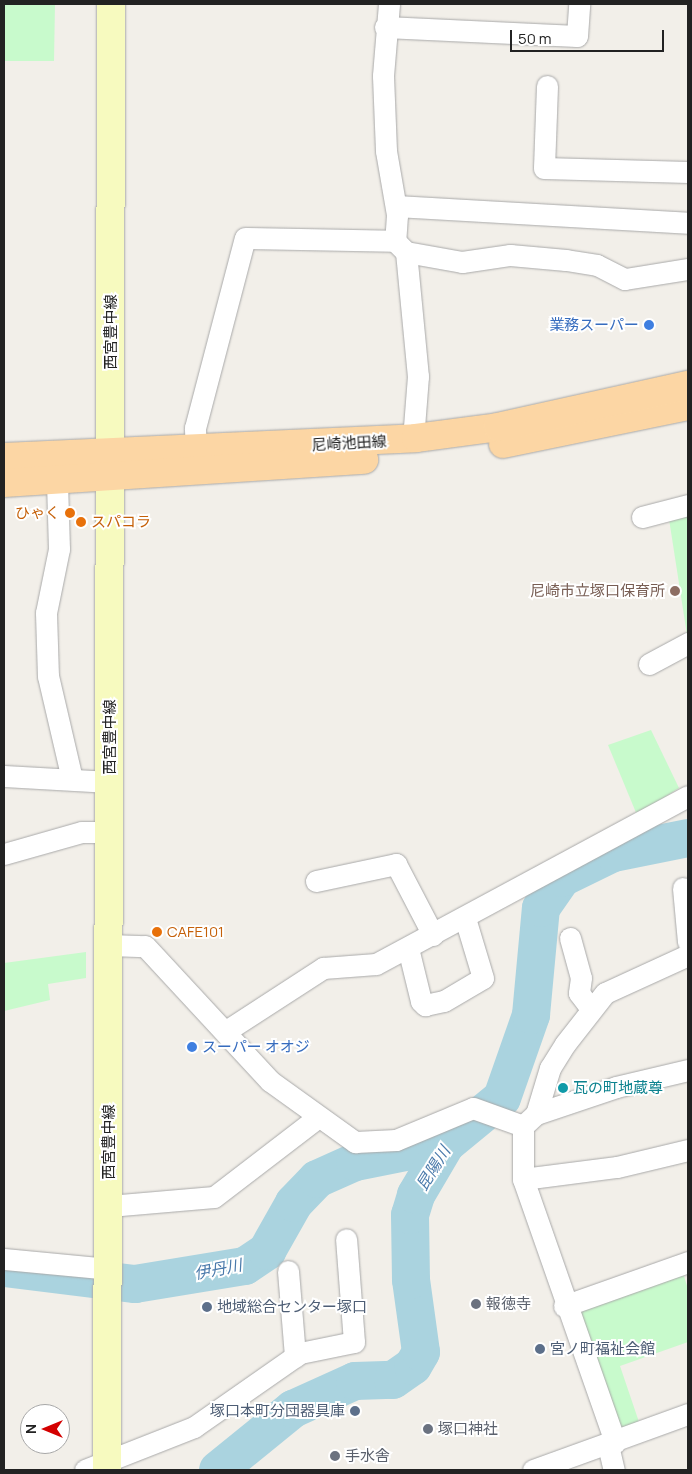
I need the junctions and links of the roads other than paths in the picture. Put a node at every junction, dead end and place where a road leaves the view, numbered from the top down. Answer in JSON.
{"nodes":[{"id":1,"x":111,"y":4,"type":"edge"},
{"id":2,"x":389,"y":4,"type":"edge"},
{"id":3,"x":579,"y":4,"type":"edge"},
{"id":4,"x":385,"y":27,"type":"junction"},
{"id":5,"x":547,"y":86,"type":"dead end"},
{"id":6,"x":688,"y":172,"type":"edge"},
{"id":7,"x":396,"y":206,"type":"junction"},
{"id":8,"x":688,"y":223,"type":"edge"},
{"id":9,"x":400,"y":247,"type":"junction"},
{"id":10,"x":688,"y":269,"type":"edge"},
{"id":11,"x":688,"y":385,"type":"edge"},
{"id":12,"x":688,"y":406,"type":"edge"},
{"id":13,"x":413,"y":439,"type":"junction"},
{"id":14,"x":196,"y":449,"type":"junction"},
{"id":15,"x":4,"y":457,"type":"edge"},
{"id":16,"x":111,"y":466,"type":"junction"},
{"id":17,"x":56,"y":482,"type":"junction"},
{"id":18,"x":4,"y":483,"type":"edge"},
{"id":19,"x":688,"y":506,"type":"edge"},
{"id":20,"x":642,"y":517,"type":"dead end"},
{"id":21,"x":688,"y":643,"type":"edge"},
{"id":22,"x":649,"y":664,"type":"dead end"},
{"id":23,"x":4,"y":776,"type":"edge"},
{"id":24,"x":72,"y":779,"type":"junction"},
{"id":25,"x":110,"y":782,"type":"junction"},
{"id":26,"x":688,"y":796,"type":"edge"},
{"id":27,"x":110,"y":832,"type":"junction"},
{"id":28,"x":4,"y":854,"type":"edge"},
{"id":29,"x":316,"y":881,"type":"dead end"},
{"id":30,"x":683,"y":888,"type":"dead end"},
{"id":31,"x":465,"y":918,"type":"junction"},
{"id":32,"x":433,"y":936,"type":"junction"},
{"id":33,"x":570,"y":938,"type":"dead end"},
{"id":34,"x":688,"y":942,"type":"edge"},
{"id":35,"x":109,"y":945,"type":"junction"},
{"id":36,"x":408,"y":948,"type":"junction"},
{"id":37,"x":688,"y":955,"type":"edge"},
{"id":38,"x":591,"y":1009,"type":"junction"},
{"id":39,"x":226,"y":1031,"type":"junction"},
{"id":40,"x":688,"y":1070,"type":"edge"},
{"id":41,"x":317,"y":1118,"type":"junction"},
{"id":42,"x":522,"y":1120,"type":"junction"},
{"id":43,"x":688,"y":1150,"type":"edge"},
{"id":44,"x":523,"y":1179,"type":"junction"},
{"id":45,"x":109,"y":1206,"type":"junction"},
{"id":46,"x":346,"y":1238,"type":"dead end"},
{"id":47,"x":4,"y":1258,"type":"edge"},
{"id":48,"x":688,"y":1262,"type":"edge"},
{"id":49,"x":288,"y":1272,"type":"dead end"},
{"id":50,"x":109,"y":1278,"type":"junction"},
{"id":51,"x":564,"y":1306,"type":"junction"},
{"id":52,"x":295,"y":1357,"type":"junction"},
{"id":53,"x":688,"y":1414,"type":"edge"},
{"id":54,"x":611,"y":1444,"type":"junction"},
{"id":55,"x":99,"y":1468,"type":"edge"},
{"id":56,"x":534,"y":1470,"type":"edge"},
{"id":57,"x":614,"y":1470,"type":"edge"}],
"edges":[{"from":1,"to":16,"type":"main road","name":"西宮豊中線"},
{"from":2,"to":4,"type":"street"},
{"from":3,"to":4,"type":"street"},
{"from":4,"to":7,"type":"street"},
{"from":5,"to":6,"type":"street"},
{"from":7,"to":8,"type":"street"},
{"from":7,"to":9,"type":"street"},
{"from":9,"to":10,"type":"street"},
{"from":9,"to":13,"type":"street"},
{"from":9,"to":14,"type":"street"},
{"from":11,"to":13,"type":"main road","name":"尼崎池田線"},
{"from":12,"to":16,"type":"main road","name":"尼崎池田線"},
{"from":13,"to":14,"type":"main road","name":"尼崎池田線"},
{"from":14,"to":16,"type":"main road","name":"尼崎池田線"},
{"from":15,"to":16,"type":"main road","name":"尼崎池田線"},
{"from":16,"to":17,"type":"main road","name":"尼崎池田線"},
{"from":16,"to":25,"type":"main road","name":"西宮豊中線"},
{"from":17,"to":18,"type":"main road","name":"尼崎池田線"},
{"from":17,"to":24,"type":"street"},
{"from":19,"to":20,"type":"street"},
{"from":21,"to":22,"type":"street"},
{"from":23,"to":24,"type":"street"},
{"from":24,"to":25,"type":"street"},
{"from":25,"to":27,"type":"main road","name":"西宮豊中線"},
{"from":26,"to":31,"type":"street"},
{"from":27,"to":28,"type":"street"},
{"from":27,"to":35,"type":"main road","name":"西宮豊中線"},
{"from":29,"to":32,"type":"street"},
{"from":30,"to":34,"type":"street"},
{"from":31,"to":32,"type":"street"},
{"from":31,"to":36,"type":"street"},
{"from":32,"to":36,"type":"street"},
{"from":33,"to":38,"type":"street"},
{"from":35,"to":39,"type":"street"},
{"from":35,"to":45,"type":"main road","name":"西宮豊中線"},
{"from":36,"to":39,"type":"street"},
{"from":37,"to":38,"type":"street"},
{"from":38,"to":42,"type":"street"},
{"from":39,"to":41,"type":"street"},
{"from":40,"to":42,"type":"street"},
{"from":41,"to":42,"type":"street"},
{"from":41,"to":45,"type":"street"},
{"from":42,"to":44,"type":"street"},
{"from":43,"to":44,"type":"street"},
{"from":44,"to":51,"type":"street"},
{"from":45,"to":50,"type":"main road","name":"西宮豊中線"},
{"from":46,"to":52,"type":"street"},
{"from":47,"to":50,"type":"street"},
{"from":48,"to":51,"type":"street"},
{"from":49,"to":52,"type":"street"},
{"from":50,"to":55,"type":"main road","name":"西宮豊中線"},
{"from":51,"to":54,"type":"street"},
{"from":52,"to":55,"type":"street"},
{"from":53,"to":54,"type":"street"},
{"from":54,"to":56,"type":"street"},
{"from":54,"to":57,"type":"street"}]}
